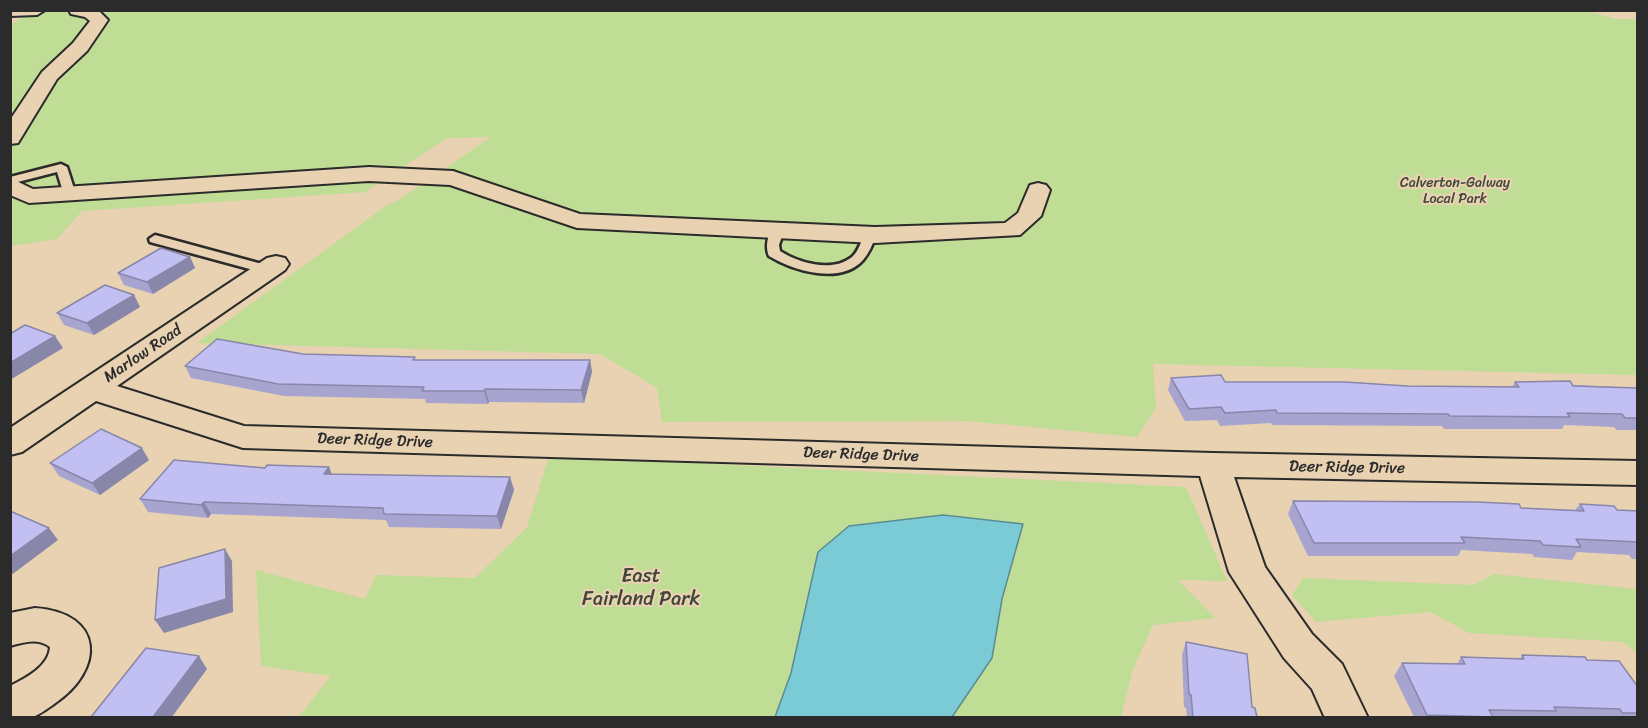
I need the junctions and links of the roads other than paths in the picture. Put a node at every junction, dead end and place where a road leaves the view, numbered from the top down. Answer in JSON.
{"nodes":[{"id":1,"x":10,"y":10,"type":"edge"},
{"id":2,"x":37,"y":10,"type":"edge"},
{"id":3,"x":77,"y":10,"type":"edge"},
{"id":4,"x":10,"y":138,"type":"edge"},
{"id":5,"x":10,"y":183,"type":"edge"},
{"id":6,"x":1038,"y":190,"type":"dead end"},
{"id":7,"x":778,"y":231,"type":"junction"},
{"id":8,"x":870,"y":235,"type":"junction"},
{"id":9,"x":155,"y":239,"type":"dead end"},
{"id":10,"x":272,"y":267,"type":"joint"},
{"id":11,"x":92,"y":389,"type":"junction"},
{"id":12,"x":10,"y":444,"type":"edge"},
{"id":13,"x":1213,"y":465,"type":"junction"},
{"id":14,"x":1638,"y":473,"type":"edge"},
{"id":15,"x":10,"y":630,"type":"edge"},
{"id":16,"x":10,"y":706,"type":"edge"},
{"id":17,"x":1347,"y":717,"type":"edge"}],
"edges":[{"from":1,"to":2,"type":"street"},
{"from":3,"to":4,"type":"street"},
{"from":5,"to":7,"type":"street"},
{"from":6,"to":8,"type":"street"},
{"from":7,"to":8,"type":"street"},
{"from":7,"to":8,"type":"lane"},
{"from":9,"to":10,"type":"lane"},
{"from":10,"to":11,"type":"street","name":"Marlow Road"},
{"from":11,"to":12,"type":"street","name":"Marlow Road"},
{"from":11,"to":13,"type":"street","name":"Deer Ridge Drive"},
{"from":13,"to":14,"type":"street","name":"Deer Ridge Drive"},
{"from":13,"to":17,"type":"street"},
{"from":15,"to":16,"type":"street"}]}
